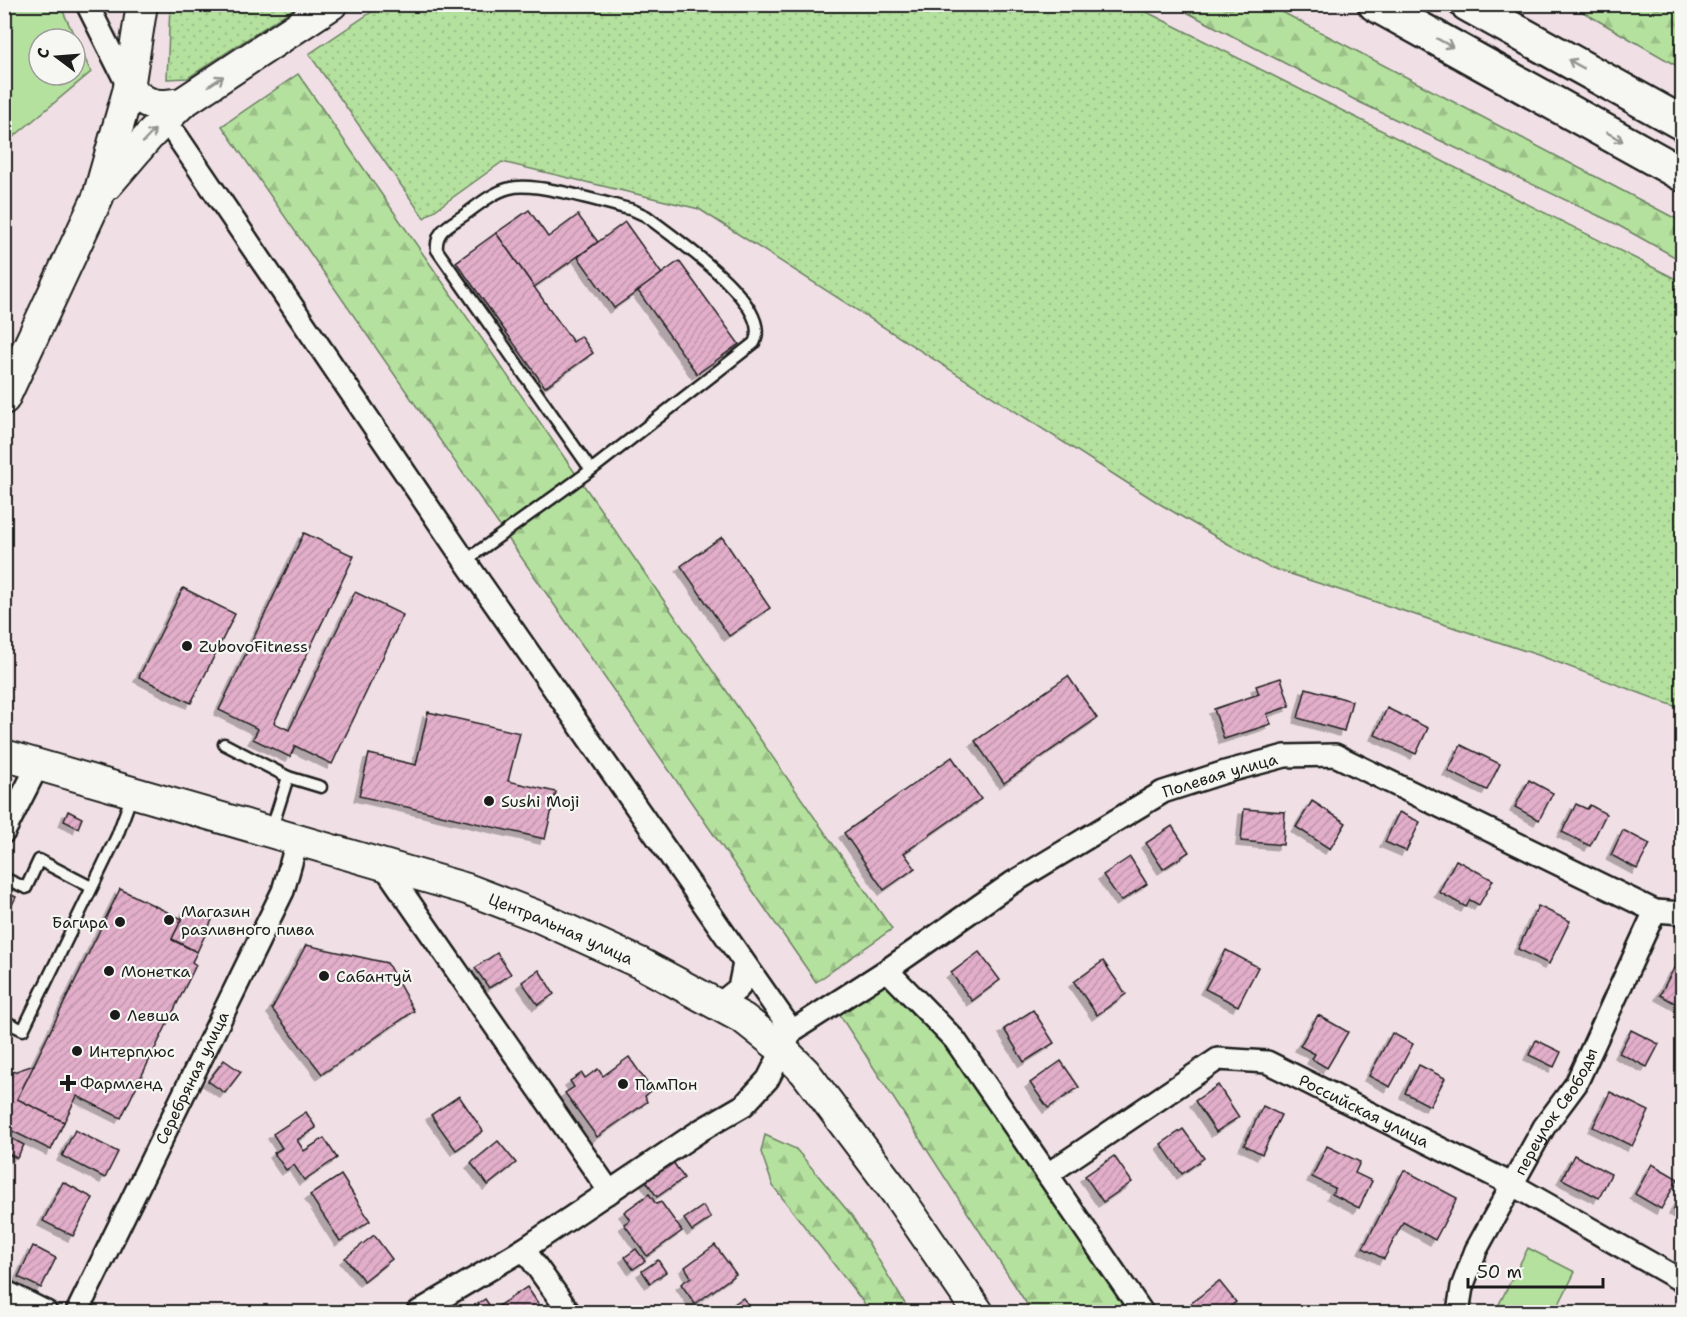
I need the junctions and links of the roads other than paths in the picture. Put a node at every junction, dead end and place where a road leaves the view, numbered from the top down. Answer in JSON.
{"nodes":[{"id":1,"x":87,"y":4,"type":"edge"},
{"id":2,"x":142,"y":4,"type":"edge"},
{"id":3,"x":332,"y":4,"type":"edge"},
{"id":4,"x":1368,"y":4,"type":"edge"},
{"id":5,"x":1375,"y":4,"type":"edge"},
{"id":6,"x":1467,"y":4,"type":"edge"},
{"id":7,"x":1408,"y":22,"type":"junction"},
{"id":8,"x":129,"y":88,"type":"junction"},
{"id":9,"x":182,"y":103,"type":"junction"},
{"id":10,"x":1683,"y":123,"type":"edge"},
{"id":11,"x":176,"y":135,"type":"dead end"},
{"id":12,"x":1683,"y":174,"type":"edge"},
{"id":13,"x":98,"y":197,"type":"junction"},
{"id":14,"x":4,"y":399,"type":"edge"},
{"id":15,"x":591,"y":470,"type":"junction"},
{"id":16,"x":465,"y":561,"type":"junction"},
{"id":17,"x":224,"y":744,"type":"dead end"},
{"id":18,"x":4,"y":754,"type":"edge"},
{"id":19,"x":38,"y":765,"type":"junction"},
{"id":20,"x":288,"y":777,"type":"junction"},
{"id":21,"x":321,"y":787,"type":"dead end"},
{"id":22,"x":133,"y":792,"type":"junction"},
{"id":23,"x":4,"y":832,"type":"edge"},
{"id":24,"x":284,"y":834,"type":"junction"},
{"id":25,"x":382,"y":863,"type":"junction"},
{"id":26,"x":4,"y":878,"type":"edge"},
{"id":27,"x":92,"y":886,"type":"junction"},
{"id":28,"x":1655,"y":910,"type":"junction"},
{"id":29,"x":1683,"y":913,"type":"edge"},
{"id":30,"x":744,"y":963,"type":"junction"},
{"id":31,"x":887,"y":970,"type":"junction"},
{"id":32,"x":718,"y":1005,"type":"junction"},
{"id":33,"x":4,"y":1021,"type":"edge"},
{"id":34,"x":787,"y":1040,"type":"junction"},
{"id":35,"x":1048,"y":1174,"type":"junction"},
{"id":36,"x":1514,"y":1185,"type":"junction"},
{"id":37,"x":610,"y":1192,"type":"junction"},
{"id":38,"x":524,"y":1250,"type":"junction"},
{"id":39,"x":1683,"y":1281,"type":"edge"},
{"id":40,"x":4,"y":1291,"type":"edge"},
{"id":41,"x":46,"y":1312,"type":"edge"},
{"id":42,"x":76,"y":1312,"type":"edge"},
{"id":43,"x":418,"y":1312,"type":"edge"},
{"id":44,"x":569,"y":1312,"type":"edge"},
{"id":45,"x":978,"y":1312,"type":"edge"},
{"id":46,"x":1142,"y":1312,"type":"edge"},
{"id":47,"x":1458,"y":1312,"type":"edge"}],
"edges":[{"from":1,"to":8,"type":"street"},
{"from":2,"to":8,"type":"street"},
{"from":9,"to":3,"type":"street","one_way":true},
{"from":4,"to":7,"type":"street"},
{"from":5,"to":7,"type":"highway"},
{"from":10,"to":6,"type":"highway","one_way":true},
{"from":7,"to":12,"type":"highway","one_way":true},
{"from":8,"to":9,"type":"street"},
{"from":8,"to":13,"type":"street"},
{"from":13,"to":9,"type":"street","one_way":true},
{"from":11,"to":16,"type":"street"},
{"from":13,"to":14,"type":"street"},
{"from":15,"to":15,"type":"lane"},
{"from":15,"to":16,"type":"lane"},
{"from":16,"to":30,"type":"street"},
{"from":17,"to":20,"type":"lane"},
{"from":18,"to":19,"type":"street","name":"Центральная улица"},
{"from":19,"to":22,"type":"street","name":"Центральная улица"},
{"from":19,"to":23,"type":"street"},
{"from":20,"to":21,"type":"lane"},
{"from":20,"to":24,"type":"lane"},
{"from":22,"to":24,"type":"street","name":"Центральная улица"},
{"from":22,"to":27,"type":"lane"},
{"from":24,"to":25,"type":"street","name":"Центральная улица"},
{"from":24,"to":42,"type":"street","name":"Серебряная улица"},
{"from":25,"to":32,"type":"street","name":"Центральная улица"},
{"from":25,"to":37,"type":"street"},
{"from":26,"to":27,"type":"lane"},
{"from":27,"to":33,"type":"lane"},
{"from":28,"to":29,"type":"street","name":"Полевая улица"},
{"from":28,"to":31,"type":"street","name":"Полевая улица"},
{"from":28,"to":36,"type":"street","name":"переулок Свободы"},
{"from":30,"to":32,"type":"street"},
{"from":30,"to":34,"type":"street"},
{"from":31,"to":34,"type":"street","name":"Полевая улица"},
{"from":31,"to":35,"type":"street"},
{"from":32,"to":34,"type":"street","name":"Центральная улица"},
{"from":34,"to":37,"type":"street"},
{"from":34,"to":45,"type":"street","name":"Центральная улица"},
{"from":35,"to":36,"type":"street","name":"Российская улица"},
{"from":35,"to":46,"type":"street"},
{"from":36,"to":39,"type":"street","name":"Российская улица"},
{"from":36,"to":47,"type":"street","name":"переулок Свободы"},
{"from":37,"to":38,"type":"street"},
{"from":38,"to":43,"type":"street"},
{"from":38,"to":44,"type":"street"},
{"from":40,"to":41,"type":"street"}]}
